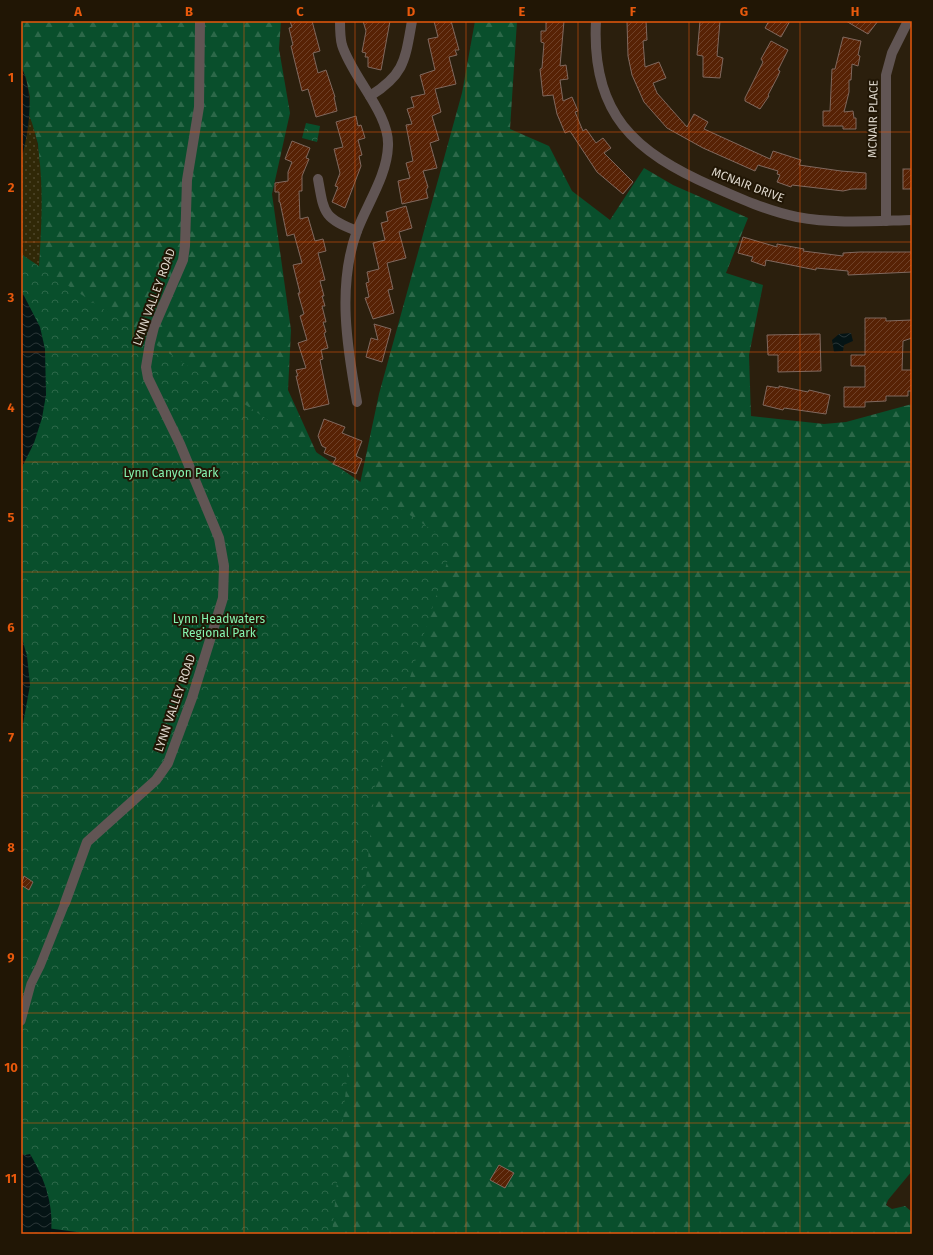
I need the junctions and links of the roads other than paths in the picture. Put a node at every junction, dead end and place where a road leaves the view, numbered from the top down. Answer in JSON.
{"nodes":[{"id":1,"x":200,"y":21,"type":"edge"},
{"id":2,"x":340,"y":21,"type":"edge"},
{"id":3,"x":412,"y":21,"type":"edge"},
{"id":4,"x":596,"y":21,"type":"edge"},
{"id":5,"x":908,"y":21,"type":"edge"},
{"id":6,"x":370,"y":96,"type":"junction"},
{"id":7,"x":318,"y":179,"type":"dead end"},
{"id":8,"x":912,"y":220,"type":"edge"},
{"id":9,"x":886,"y":221,"type":"junction"},
{"id":10,"x":357,"y":231,"type":"junction"},
{"id":11,"x":357,"y":402,"type":"dead end"},
{"id":12,"x":65,"y":903,"type":"joint"},
{"id":13,"x":21,"y":1021,"type":"edge"}],
"edges":[{"from":1,"to":12,"type":"street","name":"LYNN VALLEY ROAD"},
{"from":2,"to":6,"type":"street"},
{"from":3,"to":6,"type":"street"},
{"from":4,"to":9,"type":"street","name":"MCNAIR DRIVE"},
{"from":5,"to":9,"type":"street","name":"MCNAIR PLACE"},
{"from":6,"to":10,"type":"street"},
{"from":7,"to":10,"type":"street"},
{"from":8,"to":9,"type":"street","name":"MCNAIR DRIVE"},
{"from":10,"to":11,"type":"street"},
{"from":12,"to":13,"type":"street"}]}
